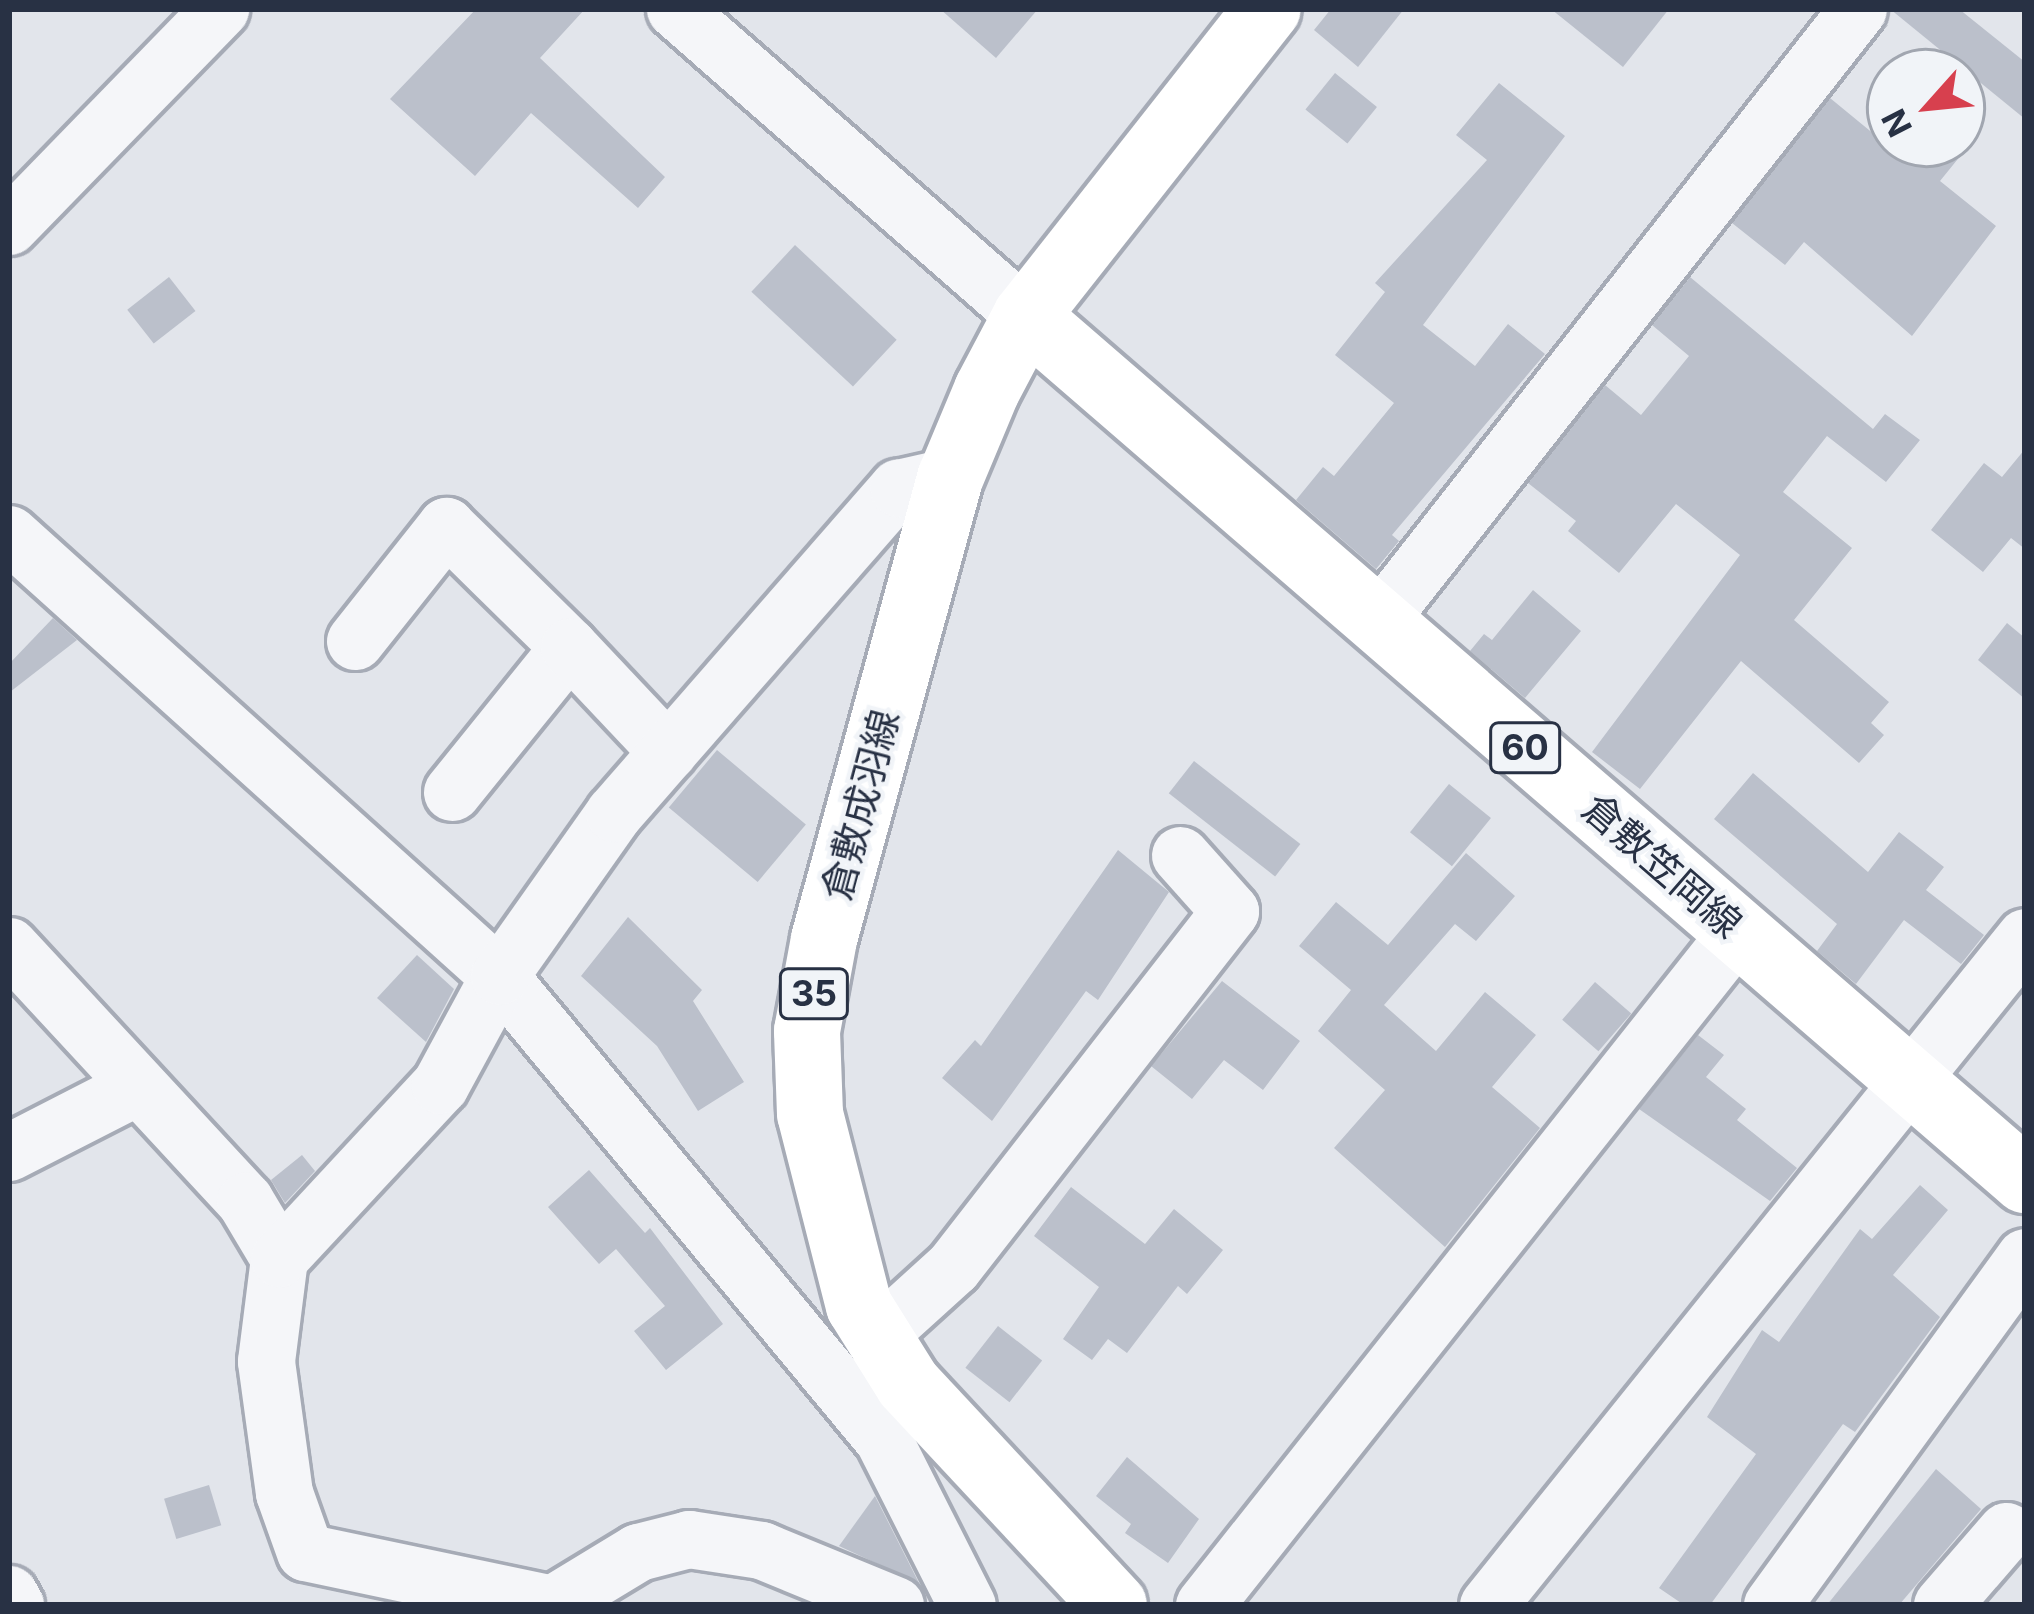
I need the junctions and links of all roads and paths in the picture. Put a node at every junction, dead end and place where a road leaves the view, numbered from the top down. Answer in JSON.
{"nodes":[{"id":1,"x":220,"y":9,"type":"edge"},
{"id":2,"x":675,"y":9,"type":"edge"},
{"id":3,"x":1268,"y":9,"type":"edge"},
{"id":4,"x":1858,"y":9,"type":"edge"},
{"id":5,"x":9,"y":226,"type":"edge"},
{"id":6,"x":1026,"y":316,"type":"junction"},
{"id":7,"x":951,"y":476,"type":"junction"},
{"id":8,"x":9,"y":534,"type":"edge"},
{"id":9,"x":1377,"y":622,"type":"junction"},
{"id":10,"x":355,"y":641,"type":"dead end"},
{"id":11,"x":569,"y":647,"type":"junction"},
{"id":12,"x":668,"y":752,"type":"junction"},
{"id":13,"x":452,"y":792,"type":"dead end"},
{"id":14,"x":1180,"y":855,"type":"dead end"},
{"id":15,"x":1738,"y":932,"type":"junction"},
{"id":16,"x":2025,"y":937,"type":"edge"},
{"id":17,"x":9,"y":946,"type":"edge"},
{"id":18,"x":499,"y":976,"type":"junction"},
{"id":19,"x":1910,"y":1079,"type":"junction"},
{"id":20,"x":138,"y":1086,"type":"junction"},
{"id":21,"x":9,"y":1152,"type":"edge"},
{"id":22,"x":2025,"y":1180,"type":"edge"},
{"id":23,"x":2025,"y":1256,"type":"edge"},
{"id":24,"x":279,"y":1258,"type":"junction"},
{"id":25,"x":878,"y":1335,"type":"junction"},
{"id":26,"x":993,"y":1476,"type":"junction"},
{"id":27,"x":932,"y":1526,"type":"junction"},
{"id":28,"x":2006,"y":1531,"type":"dead end"},
{"id":29,"x":9,"y":1594,"type":"edge"},
{"id":30,"x":15,"y":1605,"type":"edge"},
{"id":31,"x":895,"y":1605,"type":"edge"},
{"id":32,"x":967,"y":1605,"type":"edge"},
{"id":33,"x":1114,"y":1605,"type":"edge"},
{"id":34,"x":1204,"y":1605,"type":"edge"},
{"id":35,"x":1488,"y":1605,"type":"edge"},
{"id":36,"x":1772,"y":1605,"type":"edge"},
{"id":37,"x":1942,"y":1605,"type":"edge"}],
"edges":[{"from":1,"to":5,"type":"street"},
{"from":2,"to":6,"type":"street"},
{"from":3,"to":6,"type":"main road","name":"倉敷成羽線","number":"35"},
{"from":4,"to":9,"type":"street"},
{"from":6,"to":7,"type":"main road","name":"倉敷成羽線","number":"35"},
{"from":6,"to":9,"type":"main road","name":"倉敷笠岡線","number":"60"},
{"from":7,"to":12,"type":"street"},
{"from":7,"to":25,"type":"main road","name":"倉敷成羽線","number":"35"},
{"from":8,"to":18,"type":"street"},
{"from":9,"to":15,"type":"main road","name":"倉敷笠岡線","number":"60"},
{"from":10,"to":11,"type":"street"},
{"from":11,"to":12,"type":"street"},
{"from":11,"to":13,"type":"street"},
{"from":12,"to":18,"type":"street"},
{"from":14,"to":25,"type":"street"},
{"from":15,"to":19,"type":"main road","name":"倉敷笠岡線","number":"60"},
{"from":15,"to":34,"type":"street"},
{"from":16,"to":19,"type":"street"},
{"from":17,"to":20,"type":"street"},
{"from":18,"to":24,"type":"street"},
{"from":18,"to":27,"type":"street"},
{"from":19,"to":22,"type":"main road","name":"倉敷笠岡線","number":"60"},
{"from":19,"to":35,"type":"street"},
{"from":20,"to":21,"type":"street"},
{"from":20,"to":24,"type":"street"},
{"from":23,"to":36,"type":"street"},
{"from":24,"to":31,"type":"street"},
{"from":25,"to":26,"type":"main road","name":"倉敷成羽線","number":"35"},
{"from":26,"to":27,"type":"street"},
{"from":26,"to":33,"type":"main road","name":"倉敷成羽線","number":"35"},
{"from":27,"to":32,"type":"street"},
{"from":28,"to":37,"type":"street"},
{"from":29,"to":30,"type":"street"}]}
